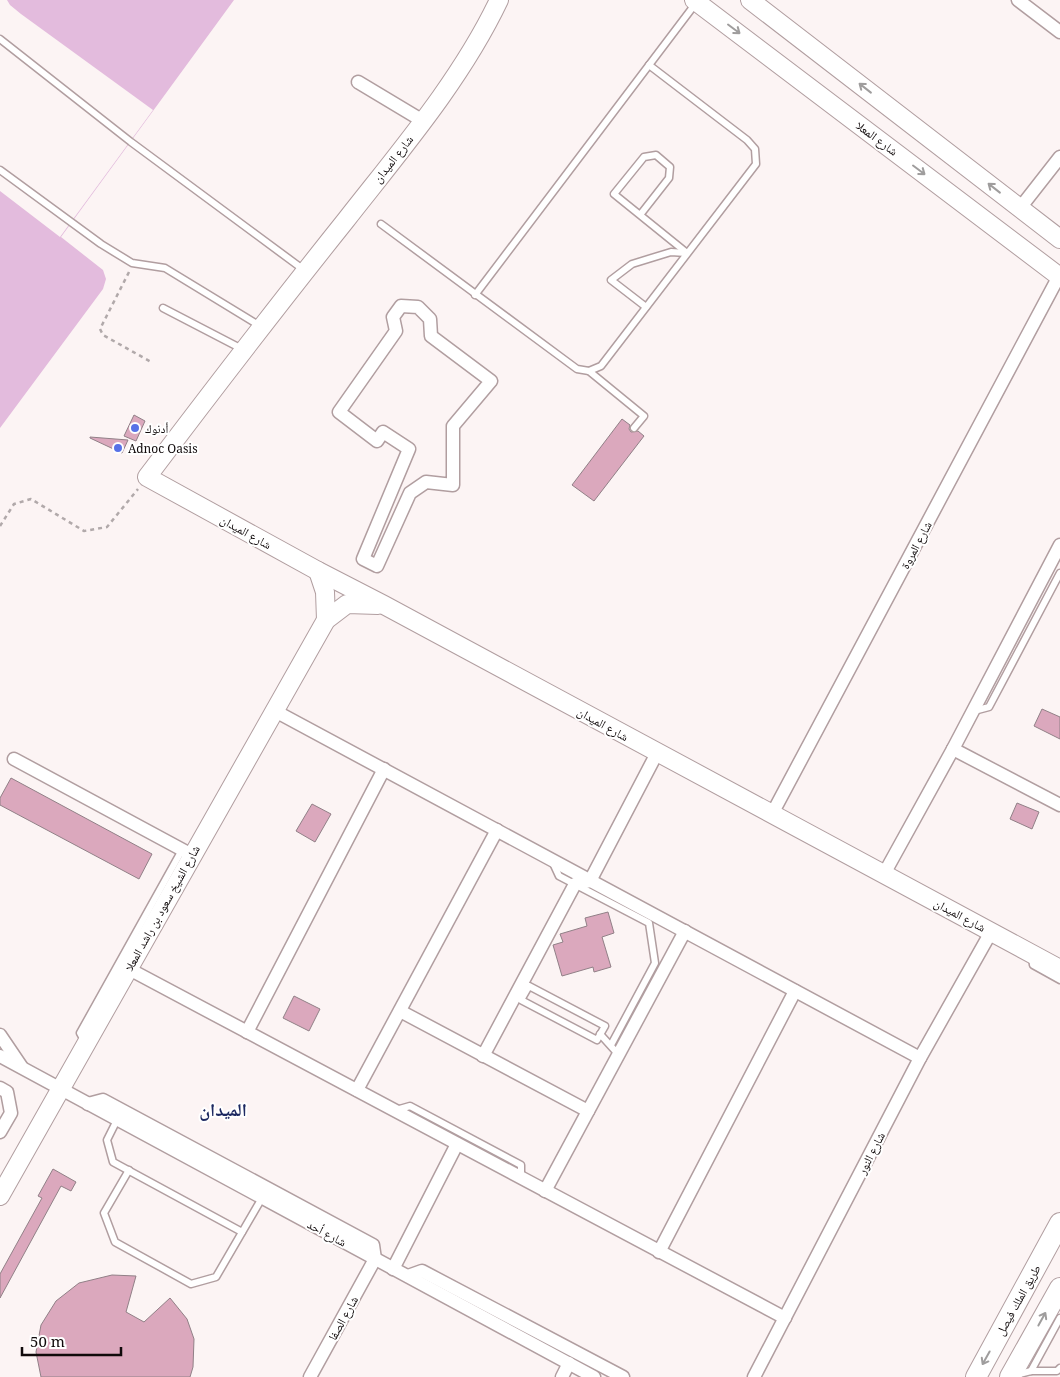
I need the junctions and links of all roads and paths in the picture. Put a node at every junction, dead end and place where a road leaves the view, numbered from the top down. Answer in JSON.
{"nodes":[{"id":1,"x":499,"y":0,"type":"edge"},
{"id":2,"x":750,"y":0,"type":"edge"},
{"id":3,"x":1018,"y":0,"type":"edge"},
{"id":4,"x":696,"y":1,"type":"edge"},
{"id":5,"x":1060,"y":32,"type":"edge"},
{"id":6,"x":0,"y":39,"type":"edge"},
{"id":7,"x":649,"y":65,"type":"junction"},
{"id":8,"x":358,"y":82,"type":"dead end"},
{"id":9,"x":423,"y":121,"type":"junction"},
{"id":10,"x":1060,"y":157,"type":"edge"},
{"id":11,"x":0,"y":170,"type":"edge"},
{"id":12,"x":1020,"y":208,"type":"junction"},
{"id":13,"x":640,"y":215,"type":"junction"},
{"id":14,"x":382,"y":224,"type":"dead end"},
{"id":15,"x":1060,"y":239,"type":"edge"},
{"id":16,"x":687,"y":253,"type":"junction"},
{"id":17,"x":132,"y":263,"type":"junction"},
{"id":18,"x":305,"y":271,"type":"junction"},
{"id":19,"x":1060,"y":276,"type":"edge"},
{"id":20,"x":475,"y":295,"type":"junction"},
{"id":21,"x":646,"y":307,"type":"junction"},
{"id":22,"x":163,"y":308,"type":"dead end"},
{"id":23,"x":261,"y":327,"type":"junction"},
{"id":24,"x":244,"y":350,"type":"junction"},
{"id":25,"x":153,"y":363,"type":"dead end"},
{"id":26,"x":589,"y":371,"type":"junction"},
{"id":27,"x":339,"y":412,"type":"joint"},
{"id":28,"x":634,"y":428,"type":"dead end"},
{"id":29,"x":147,"y":477,"type":"junction"},
{"id":30,"x":0,"y":526,"type":"edge"},
{"id":31,"x":1060,"y":545,"type":"edge"},
{"id":32,"x":318,"y":571,"type":"junction"},
{"id":33,"x":1060,"y":573,"type":"edge"},
{"id":34,"x":384,"y":605,"type":"junction"},
{"id":35,"x":326,"y":620,"type":"junction"},
{"id":36,"x":275,"y":711,"type":"junction"},
{"id":37,"x":973,"y":711,"type":"junction"},
{"id":38,"x":953,"y":749,"type":"junction"},
{"id":39,"x":657,"y":753,"type":"junction"},
{"id":40,"x":14,"y":760,"type":"dead end"},
{"id":41,"x":384,"y":769,"type":"junction"},
{"id":42,"x":1059,"y":803,"type":"edge"},
{"id":43,"x":772,"y":814,"type":"junction"},
{"id":44,"x":497,"y":830,"type":"junction"},
{"id":45,"x":187,"y":853,"type":"junction"},
{"id":46,"x":551,"y":859,"type":"junction"},
{"id":47,"x":884,"y":874,"type":"junction"},
{"id":48,"x":590,"y":880,"type":"junction"},
{"id":49,"x":575,"y":884,"type":"junction"},
{"id":50,"x":685,"y":931,"type":"junction"},
{"id":51,"x":992,"y":932,"type":"junction"},
{"id":52,"x":1031,"y":954,"type":"junction"},
{"id":53,"x":129,"y":969,"type":"junction"},
{"id":54,"x":1060,"y":969,"type":"edge"},
{"id":55,"x":1060,"y":980,"type":"edge"},
{"id":56,"x":796,"y":991,"type":"junction"},
{"id":57,"x":400,"y":1011,"type":"junction"},
{"id":58,"x":247,"y":1032,"type":"junction"},
{"id":59,"x":600,"y":1034,"type":"junction"},
{"id":60,"x":0,"y":1035,"type":"edge"},
{"id":61,"x":86,"y":1046,"type":"junction"},
{"id":62,"x":614,"y":1050,"type":"junction"},
{"id":63,"x":0,"y":1056,"type":"edge"},
{"id":64,"x":483,"y":1056,"type":"junction"},
{"id":65,"x":920,"y":1058,"type":"junction"},
{"id":66,"x":22,"y":1068,"type":"junction"},
{"id":67,"x":0,"y":1088,"type":"edge"},
{"id":68,"x":61,"y":1089,"type":"junction"},
{"id":69,"x":357,"y":1090,"type":"junction"},
{"id":70,"x":88,"y":1104,"type":"junction"},
{"id":71,"x":395,"y":1111,"type":"junction"},
{"id":72,"x":588,"y":1111,"type":"junction"},
{"id":73,"x":118,"y":1120,"type":"junction"},
{"id":74,"x":0,"y":1132,"type":"edge"},
{"id":75,"x":457,"y":1144,"type":"junction"},
{"id":76,"x":129,"y":1170,"type":"junction"},
{"id":77,"x":521,"y":1178,"type":"junction"},
{"id":78,"x":545,"y":1191,"type":"junction"},
{"id":79,"x":0,"y":1196,"type":"edge"},
{"id":80,"x":262,"y":1198,"type":"junction"},
{"id":81,"x":1060,"y":1223,"type":"edge"},
{"id":82,"x":242,"y":1232,"type":"junction"},
{"id":83,"x":659,"y":1252,"type":"junction"},
{"id":84,"x":375,"y":1259,"type":"junction"},
{"id":85,"x":393,"y":1268,"type":"junction"},
{"id":86,"x":408,"y":1276,"type":"junction"},
{"id":87,"x":1060,"y":1288,"type":"edge"},
{"id":88,"x":785,"y":1318,"type":"junction"},
{"id":89,"x":1060,"y":1318,"type":"edge"},
{"id":90,"x":569,"y":1363,"type":"junction"},
{"id":91,"x":1060,"y":1368,"type":"edge"},
{"id":92,"x":1030,"y":1371,"type":"junction"},
{"id":93,"x":310,"y":1377,"type":"edge"},
{"id":94,"x":562,"y":1377,"type":"edge"},
{"id":95,"x":594,"y":1377,"type":"edge"},
{"id":96,"x":624,"y":1377,"type":"edge"},
{"id":97,"x":754,"y":1377,"type":"edge"},
{"id":98,"x":976,"y":1377,"type":"edge"},
{"id":99,"x":1010,"y":1377,"type":"edge"}],
"edges":[{"from":1,"to":9,"type":"street","name":"شارع الميدان"},
{"from":12,"to":2,"type":"street","one_way":true},
{"from":3,"to":5,"type":"street"},
{"from":4,"to":7,"type":"lane"},
{"from":4,"to":19,"type":"street","name":"شارع المعلا","one_way":true},
{"from":6,"to":18,"type":"lane"},
{"from":7,"to":16,"type":"lane"},
{"from":7,"to":20,"type":"lane"},
{"from":8,"to":9,"type":"street"},
{"from":9,"to":18,"type":"street","name":"شارع الميدان"},
{"from":10,"to":12,"type":"street"},
{"from":11,"to":17,"type":"lane"},
{"from":12,"to":15,"type":"street"},
{"from":13,"to":13,"type":"lane"},
{"from":13,"to":16,"type":"lane"},
{"from":14,"to":20,"type":"lane"},
{"from":16,"to":21,"type":"lane"},
{"from":16,"to":21,"type":"lane"},
{"from":17,"to":23,"type":"lane"},
{"from":17,"to":25,"type":"path"},
{"from":18,"to":23,"type":"street","name":"شارع الميدان"},
{"from":19,"to":43,"type":"street","name":"شارع المروة"},
{"from":20,"to":26,"type":"lane"},
{"from":21,"to":26,"type":"lane"},
{"from":22,"to":24,"type":"lane"},
{"from":23,"to":24,"type":"street","name":"شارع الميدان"},
{"from":24,"to":29,"type":"street","name":"شارع الميدان"},
{"from":26,"to":28,"type":"lane"},
{"from":27,"to":27,"type":"street"},
{"from":29,"to":30,"type":"path"},
{"from":29,"to":32,"type":"street","name":"شارع الميدان"},
{"from":31,"to":37,"type":"street"},
{"from":32,"to":34,"type":"street","name":"شارع الميدان"},
{"from":32,"to":35,"type":"street"},
{"from":33,"to":37,"type":"lane"},
{"from":34,"to":35,"type":"street","name":"شارع الشيخ سعود بن راشد المعلا"},
{"from":34,"to":39,"type":"street","name":"شارع الميدان"},
{"from":35,"to":36,"type":"street","name":"شارع الشيخ سعود بن راشد المعلا"},
{"from":36,"to":41,"type":"street"},
{"from":36,"to":45,"type":"street","name":"شارع الشيخ سعود بن راشد المعلا"},
{"from":37,"to":38,"type":"street"},
{"from":38,"to":42,"type":"street"},
{"from":38,"to":47,"type":"street"},
{"from":39,"to":43,"type":"street","name":"شارع الميدان"},
{"from":39,"to":48,"type":"street"},
{"from":40,"to":45,"type":"street"},
{"from":41,"to":44,"type":"street"},
{"from":41,"to":58,"type":"street"},
{"from":43,"to":47,"type":"street","name":"شارع الميدان"},
{"from":44,"to":46,"type":"street"},
{"from":44,"to":57,"type":"street"},
{"from":45,"to":53,"type":"street","name":"شارع الشيخ سعود بن راشد المعلا"},
{"from":45,"to":61,"type":"lane"},
{"from":46,"to":48,"type":"street"},
{"from":46,"to":49,"type":"lane"},
{"from":47,"to":51,"type":"street","name":"شارع الميدان"},
{"from":48,"to":49,"type":"street"},
{"from":48,"to":50,"type":"street"},
{"from":49,"to":62,"type":"lane"},
{"from":49,"to":64,"type":"street"},
{"from":50,"to":56,"type":"street"},
{"from":50,"to":62,"type":"street"},
{"from":51,"to":52,"type":"street","name":"شارع الميدان"},
{"from":51,"to":65,"type":"street","name":"شارع النور"},
{"from":52,"to":54,"type":"street","name":"شارع الميدان"},
{"from":52,"to":55,"type":"lane"},
{"from":53,"to":58,"type":"street"},
{"from":53,"to":61,"type":"street","name":"شارع الشيخ سعود بن راشد المعلا"},
{"from":56,"to":65,"type":"street"},
{"from":56,"to":83,"type":"street"},
{"from":57,"to":64,"type":"street"},
{"from":57,"to":69,"type":"street"},
{"from":58,"to":69,"type":"street"},
{"from":59,"to":59,"type":"lane"},
{"from":59,"to":62,"type":"lane"},
{"from":60,"to":66,"type":"street"},
{"from":61,"to":68,"type":"street","name":"شارع الشيخ سعود بن راشد المعلا"},
{"from":62,"to":72,"type":"street"},
{"from":63,"to":66,"type":"street","name":"شارع أحد"},
{"from":64,"to":72,"type":"street"},
{"from":65,"to":88,"type":"street","name":"شارع النور"},
{"from":66,"to":68,"type":"street","name":"شارع أحد"},
{"from":67,"to":74,"type":"street"},
{"from":68,"to":70,"type":"street","name":"شارع أحد"},
{"from":68,"to":79,"type":"street","name":"شارع الشيخ سعود بن راشد المعلا"},
{"from":69,"to":71,"type":"street"},
{"from":70,"to":73,"type":"street","name":"شارع أحد"},
{"from":70,"to":84,"type":"street"},
{"from":71,"to":75,"type":"street"},
{"from":71,"to":77,"type":"lane"},
{"from":72,"to":78,"type":"street"},
{"from":73,"to":76,"type":"lane"},
{"from":73,"to":80,"type":"street","name":"شارع أحد"},
{"from":75,"to":77,"type":"street"},
{"from":75,"to":85,"type":"street"},
{"from":76,"to":82,"type":"lane"},
{"from":76,"to":82,"type":"lane"},
{"from":77,"to":78,"type":"street"},
{"from":78,"to":83,"type":"street"},
{"from":80,"to":82,"type":"lane"},
{"from":80,"to":84,"type":"street","name":"شارع أحد"},
{"from":81,"to":98,"type":"main road","name":"طريق الملك فيصل","one_way":true},
{"from":83,"to":88,"type":"street"},
{"from":84,"to":85,"type":"street","name":"شارع أحد"},
{"from":84,"to":93,"type":"street","name":"شارع الصفا"},
{"from":85,"to":86,"type":"street","name":"شارع أحد"},
{"from":86,"to":90,"type":"street","name":"شارع أحد"},
{"from":86,"to":96,"type":"street"},
{"from":99,"to":87,"type":"main road","one_way":true},
{"from":88,"to":97,"type":"street","name":"شارع النور"},
{"from":89,"to":92,"type":"lane"},
{"from":90,"to":94,"type":"street"},
{"from":90,"to":95,"type":"street","name":"شارع أحد"},
{"from":91,"to":92,"type":"lane"},
{"from":92,"to":99,"type":"lane"}]}
